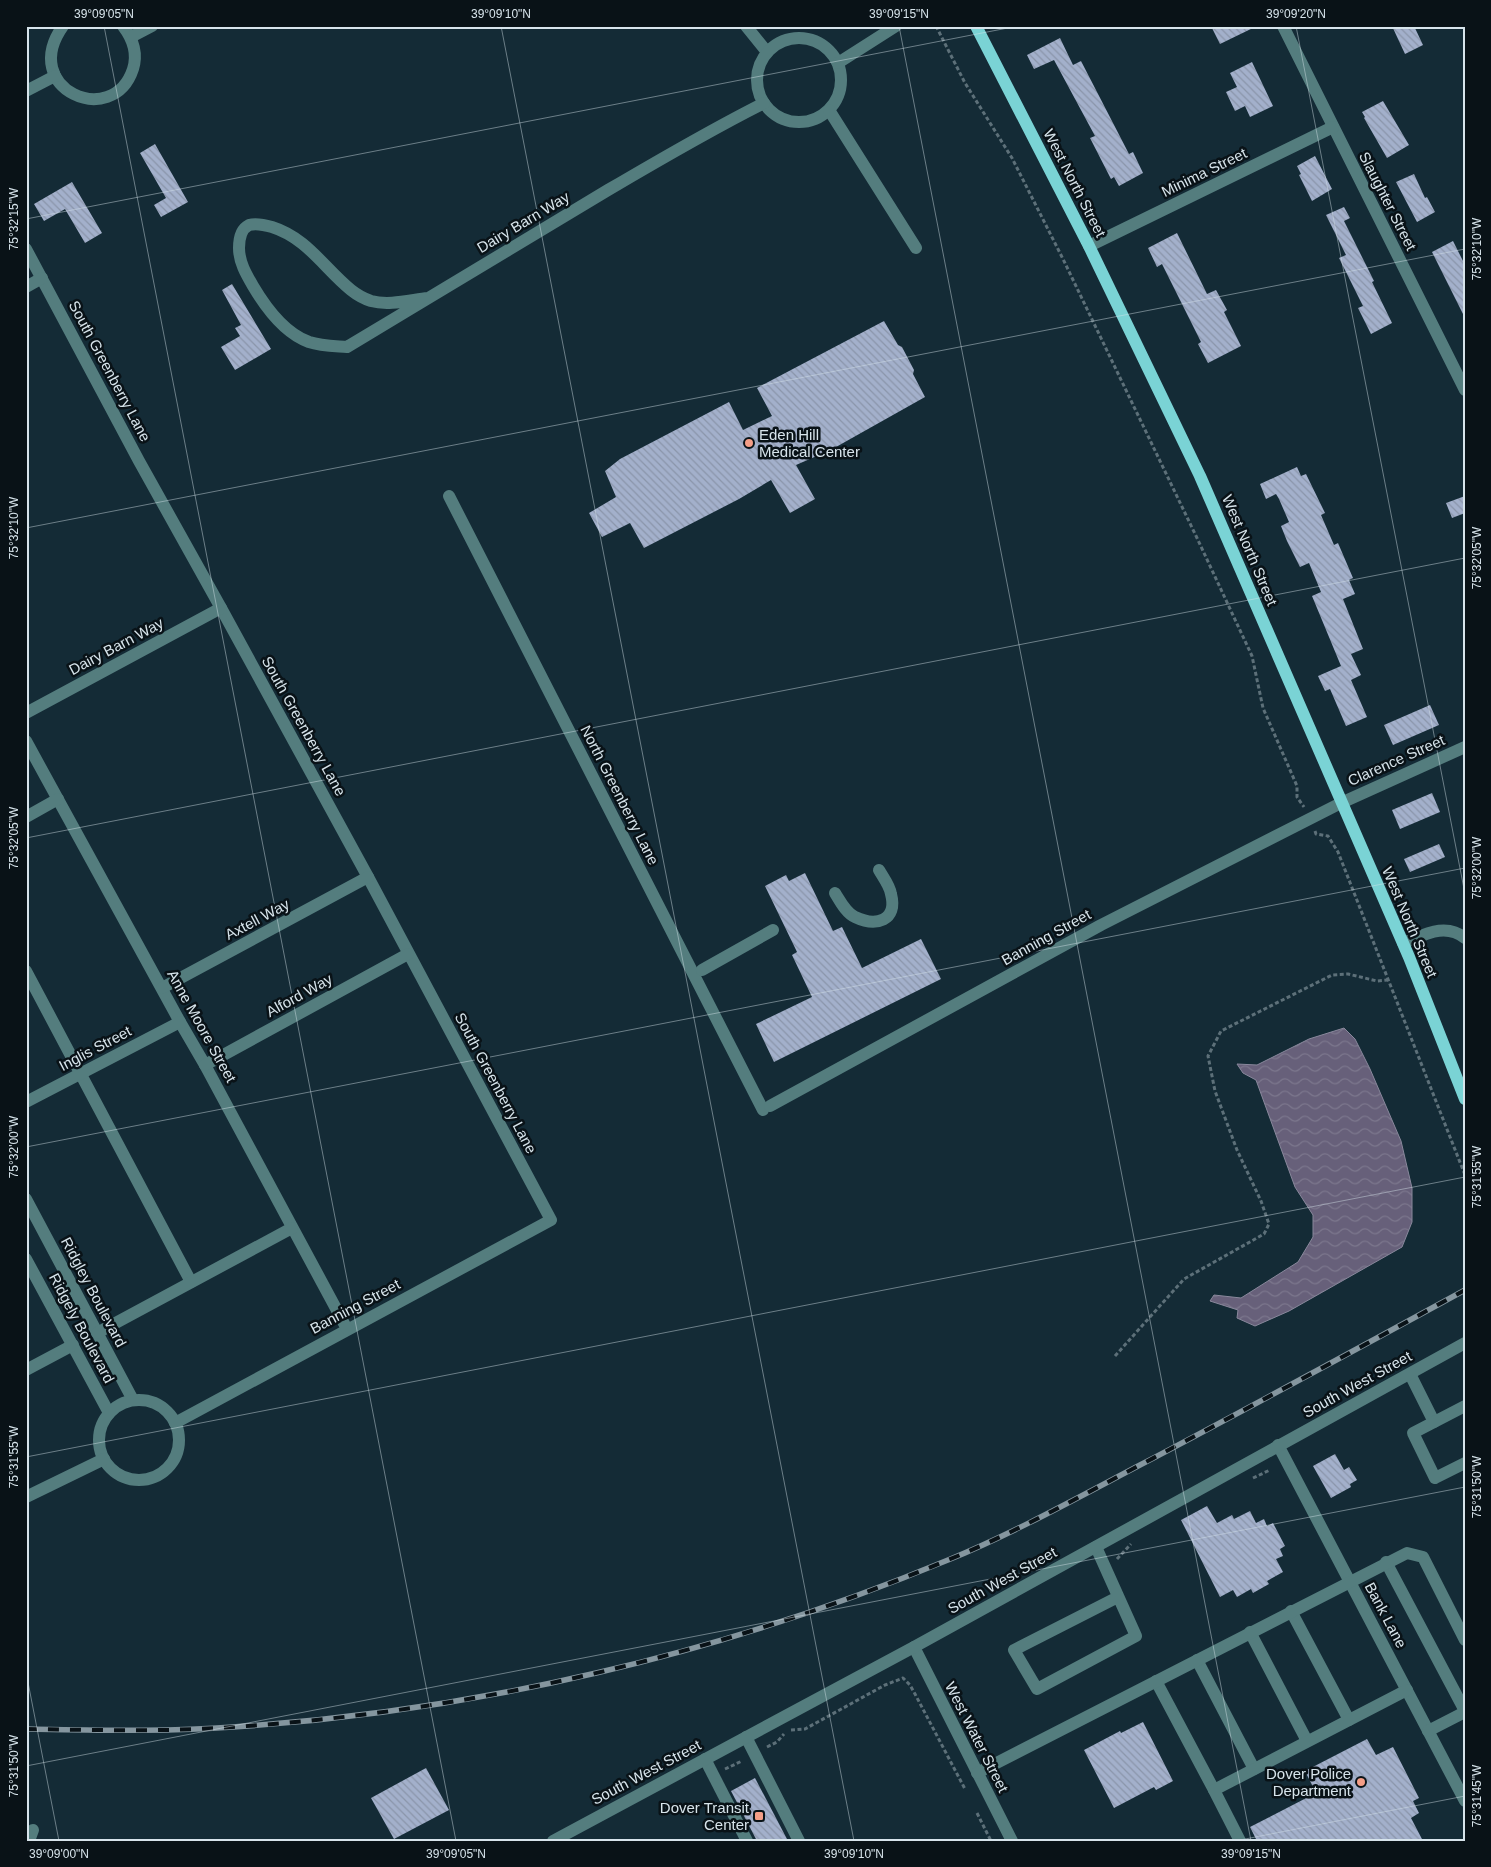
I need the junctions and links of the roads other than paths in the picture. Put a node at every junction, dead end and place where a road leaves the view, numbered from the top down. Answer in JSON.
{"nodes":[{"id":1,"x":63,"y":26,"type":"edge"},
{"id":2,"x":123,"y":26,"type":"edge"},
{"id":3,"x":152,"y":26,"type":"edge"},
{"id":4,"x":746,"y":26,"type":"edge"},
{"id":5,"x":896,"y":26,"type":"edge"},
{"id":6,"x":976,"y":26,"type":"edge"},
{"id":7,"x":1283,"y":26,"type":"edge"},
{"id":8,"x":131,"y":37,"type":"junction"},
{"id":9,"x":767,"y":52,"type":"junction"},
{"id":10,"x":838,"y":64,"type":"junction"},
{"id":11,"x":55,"y":76,"type":"junction"},
{"id":12,"x":26,"y":91,"type":"edge"},
{"id":13,"x":764,"y":103,"type":"junction"},
{"id":14,"x":829,"y":110,"type":"junction"},
{"id":15,"x":1333,"y":127,"type":"junction"},
{"id":16,"x":1089,"y":246,"type":"junction"},
{"id":17,"x":916,"y":248,"type":"dead end"},
{"id":18,"x":26,"y":249,"type":"edge"},
{"id":19,"x":42,"y":278,"type":"junction"},
{"id":20,"x":26,"y":287,"type":"edge"},
{"id":21,"x":428,"y":298,"type":"junction"},
{"id":22,"x":1464,"y":385,"type":"edge"},
{"id":23,"x":449,"y":496,"type":"dead end"},
{"id":24,"x":221,"y":608,"type":"junction"},
{"id":25,"x":26,"y":713,"type":"edge"},
{"id":26,"x":26,"y":741,"type":"edge"},
{"id":27,"x":1465,"y":747,"type":"edge"},
{"id":28,"x":58,"y":799,"type":"junction"},
{"id":29,"x":1341,"y":803,"type":"junction"},
{"id":30,"x":26,"y":817,"type":"edge"},
{"id":31,"x":879,"y":870,"type":"dead end"},
{"id":32,"x":368,"y":877,"type":"junction"},
{"id":33,"x":835,"y":893,"type":"dead end"},
{"id":34,"x":773,"y":930,"type":"dead end"},
{"id":35,"x":1465,"y":938,"type":"edge"},
{"id":36,"x":1403,"y":943,"type":"junction"},
{"id":37,"x":408,"y":954,"type":"junction"},
{"id":38,"x":702,"y":970,"type":"dead end"},
{"id":39,"x":26,"y":971,"type":"edge"},
{"id":40,"x":162,"y":988,"type":"junction"},
{"id":41,"x":180,"y":1022,"type":"junction"},
{"id":42,"x":205,"y":1065,"type":"junction"},
{"id":43,"x":81,"y":1074,"type":"junction"},
{"id":44,"x":1464,"y":1099,"type":"edge"},
{"id":45,"x":26,"y":1102,"type":"edge"},
{"id":46,"x":766,"y":1108,"type":"joint"},
{"id":47,"x":26,"y":1198,"type":"edge"},
{"id":48,"x":551,"y":1220,"type":"joint"},
{"id":49,"x":292,"y":1228,"type":"junction"},
{"id":50,"x":26,"y":1259,"type":"edge"},
{"id":51,"x":191,"y":1282,"type":"junction"},
{"id":52,"x":347,"y":1329,"type":"junction"},
{"id":53,"x":98,"y":1333,"type":"junction"},
{"id":54,"x":1465,"y":1343,"type":"edge"},
{"id":55,"x":72,"y":1345,"type":"junction"},
{"id":56,"x":26,"y":1370,"type":"edge"},
{"id":57,"x":1410,"y":1374,"type":"junction"},
{"id":58,"x":133,"y":1400,"type":"junction"},
{"id":59,"x":1465,"y":1406,"type":"edge"},
{"id":60,"x":109,"y":1413,"type":"junction"},
{"id":61,"x":1434,"y":1422,"type":"junction"},
{"id":62,"x":175,"y":1423,"type":"junction"},
{"id":63,"x":1278,"y":1445,"type":"junction"},
{"id":64,"x":104,"y":1459,"type":"junction"},
{"id":65,"x":1465,"y":1463,"type":"edge"},
{"id":66,"x":26,"y":1497,"type":"edge"},
{"id":67,"x":1096,"y":1547,"type":"junction"},
{"id":68,"x":1386,"y":1562,"type":"junction"},
{"id":69,"x":1350,"y":1581,"type":"junction"},
{"id":70,"x":1118,"y":1598,"type":"junction"},
{"id":71,"x":1292,"y":1611,"type":"junction"},
{"id":72,"x":1250,"y":1632,"type":"junction"},
{"id":73,"x":1465,"y":1640,"type":"edge"},
{"id":74,"x":914,"y":1647,"type":"junction"},
{"id":75,"x":1197,"y":1660,"type":"junction"},
{"id":76,"x":1156,"y":1681,"type":"junction"},
{"id":77,"x":1407,"y":1690,"type":"junction"},
{"id":78,"x":1465,"y":1712,"type":"edge"},
{"id":79,"x":1349,"y":1720,"type":"junction"},
{"id":80,"x":1428,"y":1731,"type":"junction"},
{"id":81,"x":746,"y":1737,"type":"junction"},
{"id":82,"x":1307,"y":1741,"type":"junction"},
{"id":83,"x":705,"y":1759,"type":"junction"},
{"id":84,"x":1254,"y":1769,"type":"junction"},
{"id":85,"x":977,"y":1773,"type":"junction"},
{"id":86,"x":1214,"y":1790,"type":"junction"},
{"id":87,"x":1465,"y":1801,"type":"edge"},
{"id":88,"x":553,"y":1841,"type":"edge"},
{"id":89,"x":747,"y":1841,"type":"edge"},
{"id":90,"x":799,"y":1841,"type":"edge"},
{"id":91,"x":1012,"y":1841,"type":"edge"},
{"id":92,"x":1240,"y":1841,"type":"edge"}],
"edges":[{"from":1,"to":11,"type":"street"},
{"from":2,"to":8,"type":"street"},
{"from":3,"to":8,"type":"street"},
{"from":4,"to":9,"type":"street"},
{"from":5,"to":10,"type":"street"},
{"from":6,"to":16,"type":"main road","name":"West North Street"},
{"from":7,"to":15,"type":"street","name":"Slaughter Street"},
{"from":8,"to":11,"type":"street"},
{"from":9,"to":10,"type":"street"},
{"from":9,"to":13,"type":"street"},
{"from":10,"to":14,"type":"street"},
{"from":11,"to":12,"type":"street"},
{"from":13,"to":14,"type":"street"},
{"from":13,"to":21,"type":"street","name":"Dairy Barn Way"},
{"from":14,"to":17,"type":"street"},
{"from":15,"to":16,"type":"street","name":"Minima Street"},
{"from":15,"to":22,"type":"street","name":"Slaughter Street"},
{"from":16,"to":29,"type":"main road","name":"West North Street"},
{"from":18,"to":19,"type":"street","name":"South Greenberry Lane"},
{"from":19,"to":20,"type":"street"},
{"from":19,"to":24,"type":"street","name":"South Greenberry Lane"},
{"from":21,"to":21,"type":"street","name":"Dairy Barn Way"},
{"from":23,"to":46,"type":"street","name":"North Greenberry Lane"},
{"from":24,"to":25,"type":"street","name":"Dairy Barn Way"},
{"from":24,"to":32,"type":"street","name":"South Greenberry Lane"},
{"from":26,"to":28,"type":"street","name":"Anne Moore Street"},
{"from":27,"to":29,"type":"street","name":"Clarence Street"},
{"from":28,"to":30,"type":"street"},
{"from":28,"to":40,"type":"street","name":"Anne Moore Street"},
{"from":29,"to":36,"type":"main road","name":"West North Street"},
{"from":29,"to":46,"type":"street","name":"Banning Street"},
{"from":31,"to":33,"type":"street"},
{"from":32,"to":37,"type":"street","name":"South Greenberry Lane"},
{"from":32,"to":40,"type":"street","name":"Axtell Way"},
{"from":34,"to":38,"type":"street"},
{"from":35,"to":36,"type":"street"},
{"from":36,"to":44,"type":"main road","name":"West North Street"},
{"from":37,"to":42,"type":"street","name":"Alford Way"},
{"from":37,"to":48,"type":"street","name":"South Greenberry Lane"},
{"from":39,"to":43,"type":"street"},
{"from":40,"to":41,"type":"street","name":"Anne Moore Street"},
{"from":41,"to":42,"type":"street","name":"Anne Moore Street"},
{"from":41,"to":43,"type":"street","name":"Inglis Street"},
{"from":42,"to":49,"type":"street","name":"Anne Moore Street"},
{"from":43,"to":45,"type":"street","name":"Inglis Street"},
{"from":43,"to":51,"type":"street"},
{"from":47,"to":53,"type":"street","name":"Ridgley Boulevard"},
{"from":48,"to":52,"type":"street","name":"Banning Street"},
{"from":49,"to":51,"type":"street"},
{"from":49,"to":52,"type":"street","name":"Anne Moore Street"},
{"from":50,"to":55,"type":"street","name":"Ridgely Boulevard"},
{"from":51,"to":53,"type":"street"},
{"from":52,"to":62,"type":"street","name":"Banning Street"},
{"from":53,"to":58,"type":"street","name":"Ridgley Boulevard"},
{"from":54,"to":57,"type":"street","name":"South West Street"},
{"from":55,"to":56,"type":"street"},
{"from":55,"to":60,"type":"street","name":"Ridgely Boulevard"},
{"from":57,"to":61,"type":"street"},
{"from":57,"to":63,"type":"street","name":"South West Street"},
{"from":58,"to":60,"type":"street"},
{"from":58,"to":62,"type":"street"},
{"from":59,"to":61,"type":"street"},
{"from":60,"to":64,"type":"street"},
{"from":61,"to":65,"type":"street"},
{"from":62,"to":64,"type":"street"},
{"from":63,"to":67,"type":"street","name":"South West Street"},
{"from":63,"to":69,"type":"street","name":"Bank Lane"},
{"from":64,"to":66,"type":"street"},
{"from":67,"to":70,"type":"street"},
{"from":67,"to":74,"type":"street","name":"South West Street"},
{"from":68,"to":69,"type":"street"},
{"from":68,"to":73,"type":"street"},
{"from":68,"to":78,"type":"street"},
{"from":69,"to":71,"type":"street"},
{"from":69,"to":77,"type":"street","name":"Bank Lane"},
{"from":70,"to":70,"type":"street"},
{"from":71,"to":72,"type":"street"},
{"from":71,"to":79,"type":"street"},
{"from":72,"to":75,"type":"street"},
{"from":72,"to":82,"type":"street"},
{"from":74,"to":81,"type":"street","name":"South West Street"},
{"from":74,"to":85,"type":"street","name":"West Water Street"},
{"from":75,"to":76,"type":"street"},
{"from":75,"to":84,"type":"street"},
{"from":76,"to":85,"type":"street"},
{"from":76,"to":86,"type":"street"},
{"from":77,"to":79,"type":"street"},
{"from":77,"to":80,"type":"street","name":"Bank Lane"},
{"from":78,"to":80,"type":"street"},
{"from":79,"to":82,"type":"street"},
{"from":80,"to":87,"type":"street","name":"Bank Lane"},
{"from":81,"to":83,"type":"street","name":"South West Street"},
{"from":81,"to":90,"type":"street"},
{"from":82,"to":84,"type":"street"},
{"from":83,"to":88,"type":"street","name":"South West Street"},
{"from":83,"to":89,"type":"street"},
{"from":84,"to":86,"type":"street"},
{"from":85,"to":91,"type":"street","name":"West Water Street"},
{"from":86,"to":92,"type":"street"}]}
